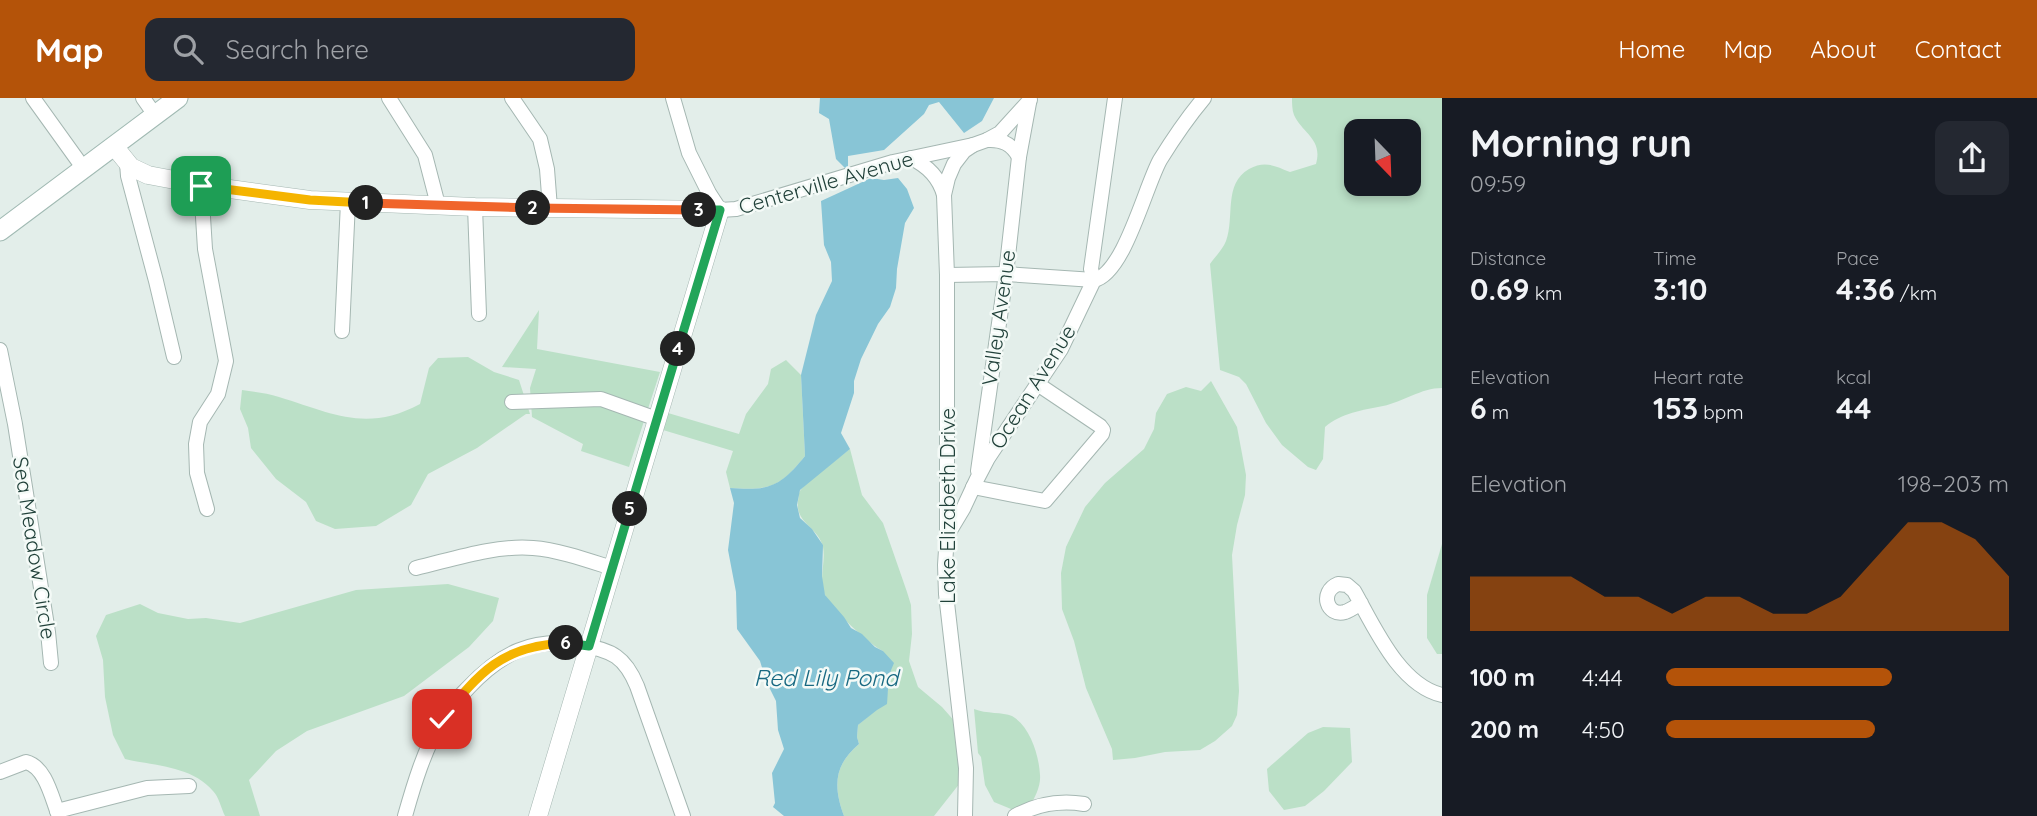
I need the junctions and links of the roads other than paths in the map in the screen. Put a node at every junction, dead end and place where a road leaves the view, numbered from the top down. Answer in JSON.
{"nodes":[{"id":1,"x":33,"y":98,"type":"edge"},
{"id":2,"x":143,"y":98,"type":"edge"},
{"id":3,"x":178,"y":98,"type":"edge"},
{"id":4,"x":389,"y":98,"type":"edge"},
{"id":5,"x":512,"y":98,"type":"edge"},
{"id":6,"x":673,"y":98,"type":"edge"},
{"id":7,"x":1115,"y":98,"type":"edge"},
{"id":8,"x":1203,"y":98,"type":"edge"},
{"id":9,"x":1030,"y":99,"type":"edge"},
{"id":10,"x":1194,"y":104,"type":"edge"},
{"id":11,"x":155,"y":116,"type":"junction"},
{"id":12,"x":987,"y":140,"type":"junction"},
{"id":13,"x":973,"y":145,"type":"junction"},
{"id":14,"x":114,"y":146,"type":"junction"},
{"id":15,"x":1020,"y":156,"type":"junction"},
{"id":16,"x":911,"y":158,"type":"junction"},
{"id":17,"x":127,"y":163,"type":"junction"},
{"id":18,"x":84,"y":169,"type":"junction"},
{"id":19,"x":201,"y":186,"type":"junction"},
{"id":20,"x":944,"y":195,"type":"junction"},
{"id":21,"x":348,"y":202,"type":"junction"},
{"id":22,"x":438,"y":205,"type":"junction"},
{"id":23,"x":475,"y":207,"type":"junction"},
{"id":24,"x":550,"y":208,"type":"junction"},
{"id":25,"x":720,"y":210,"type":"junction"},
{"id":26,"x":0,"y":231,"type":"edge"},
{"id":27,"x":1006,"y":274,"type":"junction"},
{"id":28,"x":947,"y":275,"type":"junction"},
{"id":29,"x":1094,"y":281,"type":"junction"},
{"id":30,"x":479,"y":314,"type":"dead end"},
{"id":31,"x":342,"y":331,"type":"dead end"},
{"id":32,"x":0,"y":350,"type":"edge"},
{"id":33,"x":174,"y":357,"type":"dead end"},
{"id":34,"x":1039,"y":385,"type":"junction"},
{"id":35,"x":512,"y":402,"type":"dead end"},
{"id":36,"x":657,"y":419,"type":"junction"},
{"id":37,"x":975,"y":483,"type":"junction"},
{"id":38,"x":207,"y":509,"type":"dead end"},
{"id":39,"x":947,"y":535,"type":"junction"},
{"id":40,"x":416,"y":568,"type":"dead end"},
{"id":41,"x":612,"y":568,"type":"junction"},
{"id":42,"x":1361,"y":603,"type":"dead end"},
{"id":43,"x":589,"y":646,"type":"junction"},
{"id":44,"x":51,"y":663,"type":"dead end"},
{"id":45,"x":1442,"y":695,"type":"edge"},
{"id":46,"x":0,"y":772,"type":"edge"},
{"id":47,"x":189,"y":786,"type":"dead end"},
{"id":48,"x":1084,"y":804,"type":"dead end"},
{"id":49,"x":58,"y":813,"type":"edge"},
{"id":50,"x":405,"y":816,"type":"edge"},
{"id":51,"x":538,"y":816,"type":"edge"},
{"id":52,"x":683,"y":816,"type":"edge"},
{"id":53,"x":965,"y":816,"type":"edge"},
{"id":54,"x":1015,"y":816,"type":"edge"}],
"edges":[{"from":1,"to":18,"type":"street"},
{"from":2,"to":11,"type":"street"},
{"from":3,"to":11,"type":"main road"},
{"from":4,"to":22,"type":"street"},
{"from":5,"to":24,"type":"street"},
{"from":6,"to":25,"type":"street"},
{"from":7,"to":29,"type":"street"},
{"from":8,"to":10,"type":"street","name":"Ocean Avenue"},
{"from":9,"to":12,"type":"street","name":"Centerville Avenue"},
{"from":9,"to":15,"type":"street","name":"Valley Avenue"},
{"from":10,"to":29,"type":"street","name":"Ocean Avenue"},
{"from":11,"to":14,"type":"main road"},
{"from":12,"to":13,"type":"street","name":"Centerville Avenue"},
{"from":12,"to":15,"type":"street"},
{"from":13,"to":16,"type":"street","name":"Centerville Avenue"},
{"from":13,"to":20,"type":"street","name":"Lake Elizabeth Drive"},
{"from":14,"to":17,"type":"street","name":"Centerville Avenue"},
{"from":14,"to":18,"type":"main road"},
{"from":15,"to":27,"type":"street","name":"Valley Avenue"},
{"from":16,"to":20,"type":"street","name":"Lake Elizabeth Drive"},
{"from":16,"to":25,"type":"street","name":"Centerville Avenue"},
{"from":17,"to":19,"type":"street","name":"Centerville Avenue"},
{"from":17,"to":33,"type":"street"},
{"from":18,"to":26,"type":"main road"},
{"from":19,"to":21,"type":"street","name":"Centerville Avenue"},
{"from":19,"to":38,"type":"street"},
{"from":20,"to":28,"type":"street","name":"Lake Elizabeth Drive"},
{"from":21,"to":22,"type":"street","name":"Centerville Avenue"},
{"from":21,"to":31,"type":"street"},
{"from":22,"to":23,"type":"street","name":"Centerville Avenue"},
{"from":23,"to":24,"type":"street","name":"Centerville Avenue"},
{"from":23,"to":30,"type":"street"},
{"from":24,"to":25,"type":"street","name":"Centerville Avenue"},
{"from":25,"to":36,"type":"street"},
{"from":27,"to":28,"type":"street"},
{"from":27,"to":29,"type":"street"},
{"from":27,"to":37,"type":"street","name":"Valley Avenue"},
{"from":28,"to":39,"type":"street","name":"Lake Elizabeth Drive"},
{"from":29,"to":34,"type":"street","name":"Ocean Avenue"},
{"from":32,"to":44,"type":"street","name":"Sea Meadow Circle"},
{"from":34,"to":37,"type":"street","name":"Ocean Avenue"},
{"from":34,"to":37,"type":"street"},
{"from":35,"to":36,"type":"street"},
{"from":36,"to":41,"type":"street"},
{"from":37,"to":39,"type":"street","name":"Ocean Avenue"},
{"from":39,"to":53,"type":"street","name":"Lake Elizabeth Drive"},
{"from":40,"to":41,"type":"street"},
{"from":41,"to":43,"type":"street"},
{"from":42,"to":45,"type":"street"},
{"from":43,"to":50,"type":"street"},
{"from":43,"to":51,"type":"street"},
{"from":43,"to":52,"type":"street"},
{"from":46,"to":49,"type":"street"},
{"from":47,"to":49,"type":"street"},
{"from":48,"to":54,"type":"street"}]}
